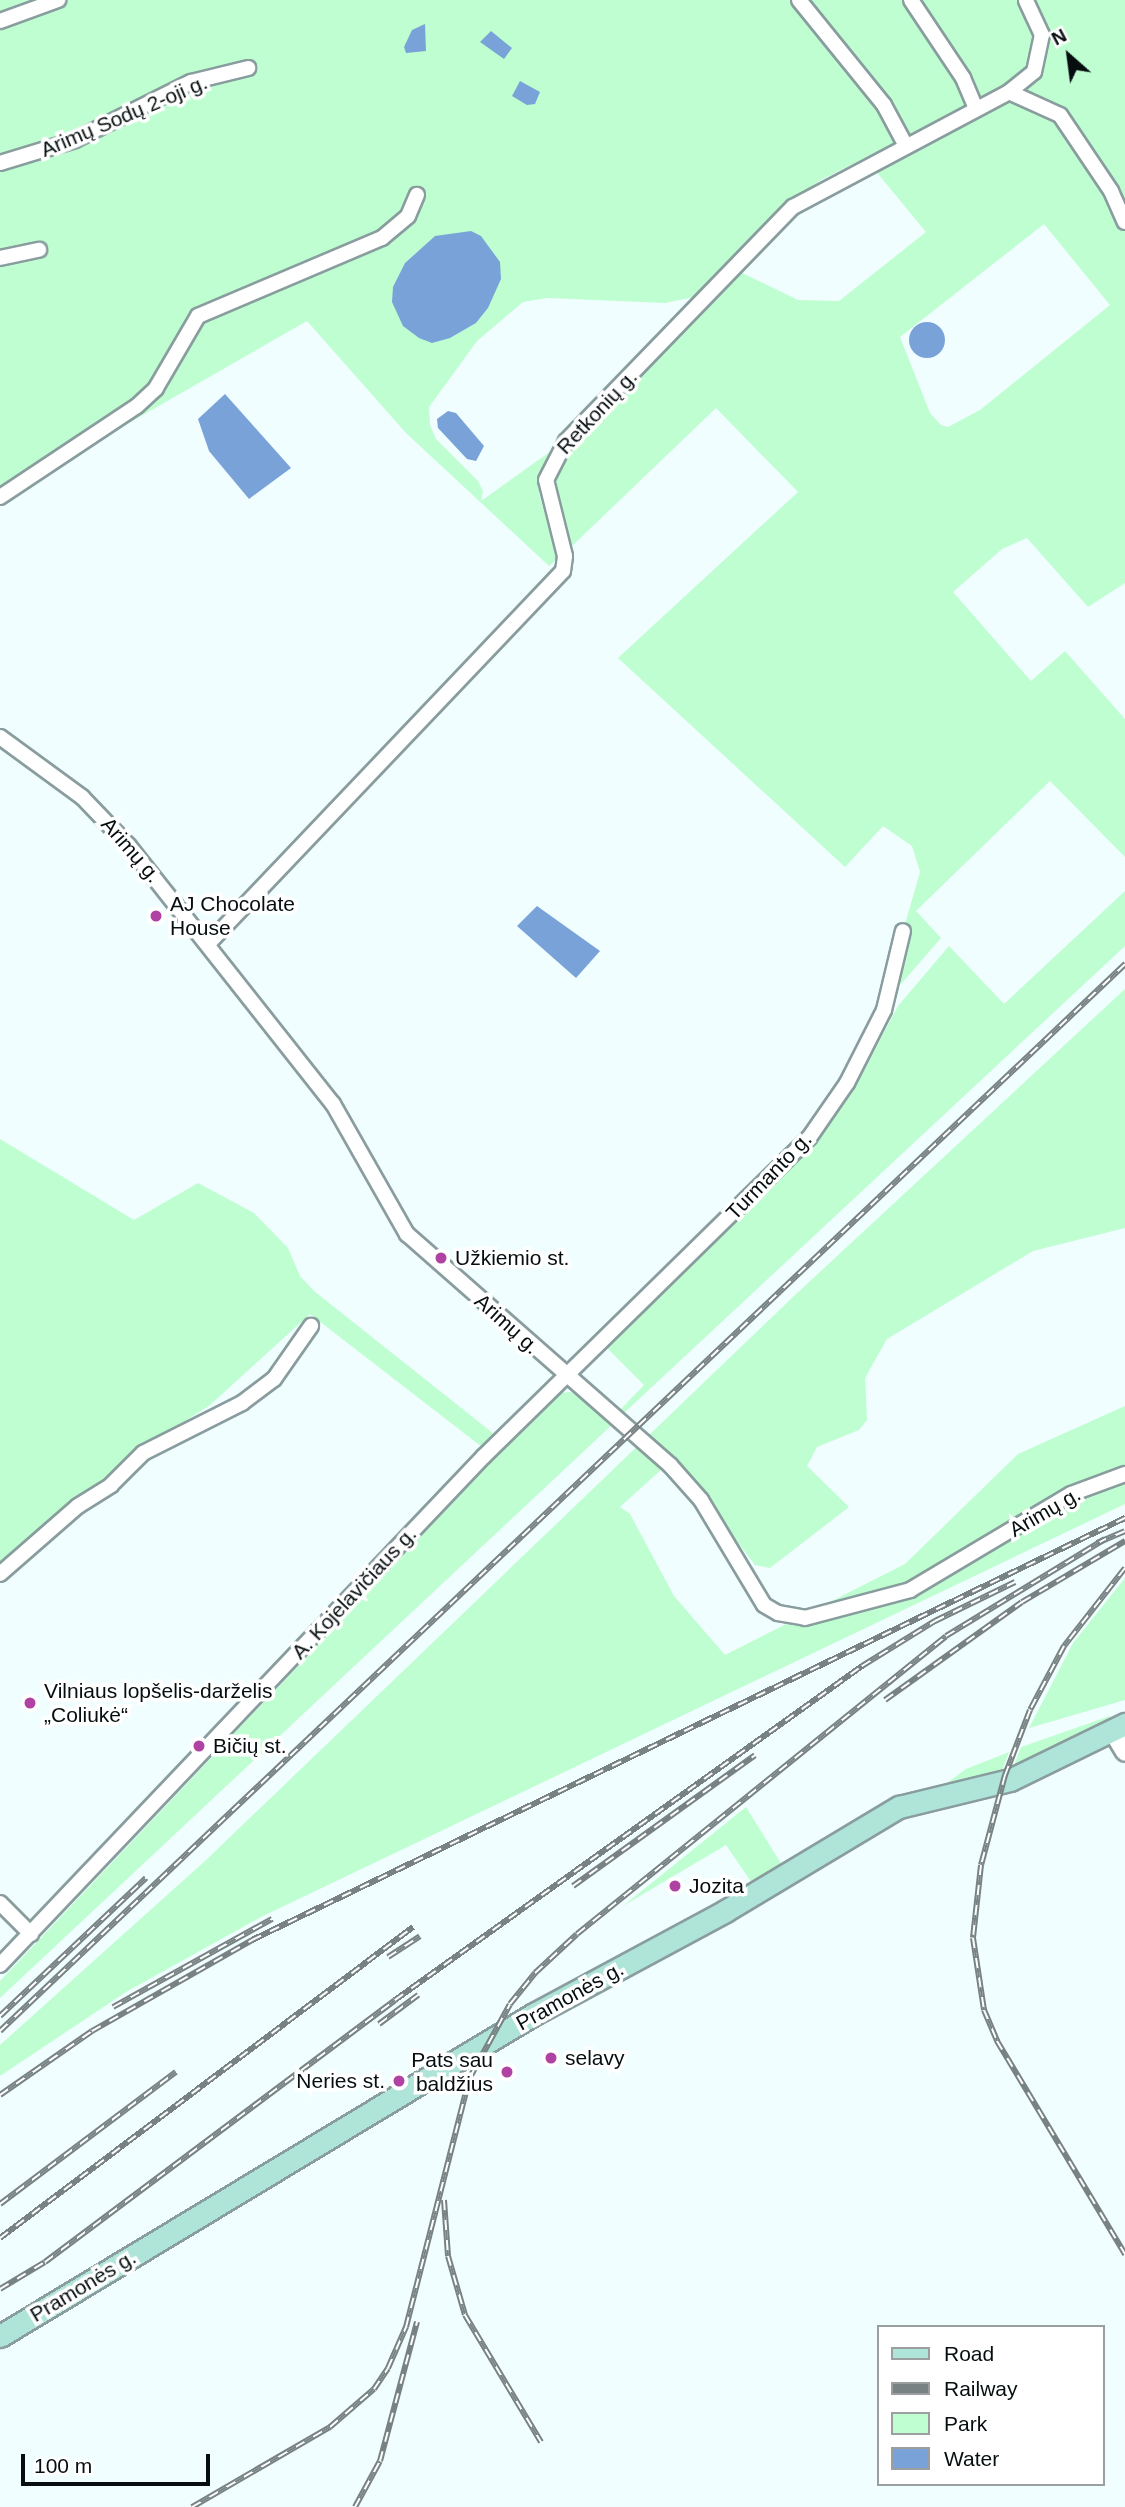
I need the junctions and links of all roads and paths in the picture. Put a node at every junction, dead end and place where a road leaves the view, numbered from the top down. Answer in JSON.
{"nodes":[{"id":1,"x":58,"y":0,"type":"edge"},
{"id":2,"x":799,"y":0,"type":"edge"},
{"id":3,"x":911,"y":0,"type":"edge"},
{"id":4,"x":1026,"y":0,"type":"edge"},
{"id":5,"x":0,"y":21,"type":"edge"},
{"id":6,"x":248,"y":68,"type":"dead end"},
{"id":7,"x":1009,"y":92,"type":"junction"},
{"id":8,"x":976,"y":108,"type":"junction"},
{"id":9,"x":906,"y":146,"type":"junction"},
{"id":10,"x":0,"y":163,"type":"edge"},
{"id":11,"x":417,"y":195,"type":"dead end"},
{"id":12,"x":1125,"y":222,"type":"edge"},
{"id":13,"x":40,"y":250,"type":"dead end"},
{"id":14,"x":0,"y":258,"type":"edge"},
{"id":15,"x":0,"y":497,"type":"edge"},
{"id":16,"x":0,"y":737,"type":"edge"},
{"id":17,"x":903,"y":931,"type":"dead end"},
{"id":18,"x":208,"y":944,"type":"junction"},
{"id":19,"x":311,"y":1326,"type":"dead end"},
{"id":20,"x":565,"y":1376,"type":"junction"},
{"id":21,"x":1125,"y":1474,"type":"edge"},
{"id":22,"x":0,"y":1574,"type":"edge"},
{"id":23,"x":1119,"y":1728,"type":"edge"},
{"id":24,"x":1125,"y":1751,"type":"edge"},
{"id":25,"x":0,"y":1903,"type":"edge"},
{"id":26,"x":31,"y":1934,"type":"junction"},
{"id":27,"x":0,"y":1965,"type":"edge"},
{"id":28,"x":0,"y":2336,"type":"edge"}],
"edges":[{"from":1,"to":5,"type":"street"},
{"from":2,"to":9,"type":"street"},
{"from":3,"to":8,"type":"street"},
{"from":4,"to":7,"type":"street","name":"Retkonių g."},
{"from":6,"to":10,"type":"street","name":"Arimų Sodų 2-oji g."},
{"from":7,"to":8,"type":"street","name":"Retkonių g."},
{"from":7,"to":12,"type":"street"},
{"from":8,"to":9,"type":"street","name":"Retkonių g."},
{"from":9,"to":18,"type":"street","name":"Retkonių g."},
{"from":11,"to":15,"type":"street"},
{"from":13,"to":14,"type":"street"},
{"from":16,"to":18,"type":"street","name":"Arimų g."},
{"from":17,"to":20,"type":"street","name":"Turmanto g."},
{"from":18,"to":20,"type":"street","name":"Arimų g."},
{"from":19,"to":22,"type":"street"},
{"from":20,"to":21,"type":"street","name":"Arimų g."},
{"from":20,"to":26,"type":"street","name":"A. Kojelavičiaus g."},
{"from":23,"to":24,"type":"main road"},
{"from":23,"to":28,"type":"main road","name":"Pramonės g."},
{"from":25,"to":26,"type":"street"},
{"from":26,"to":27,"type":"street","name":"A. Kojelavičiaus g."}]}
